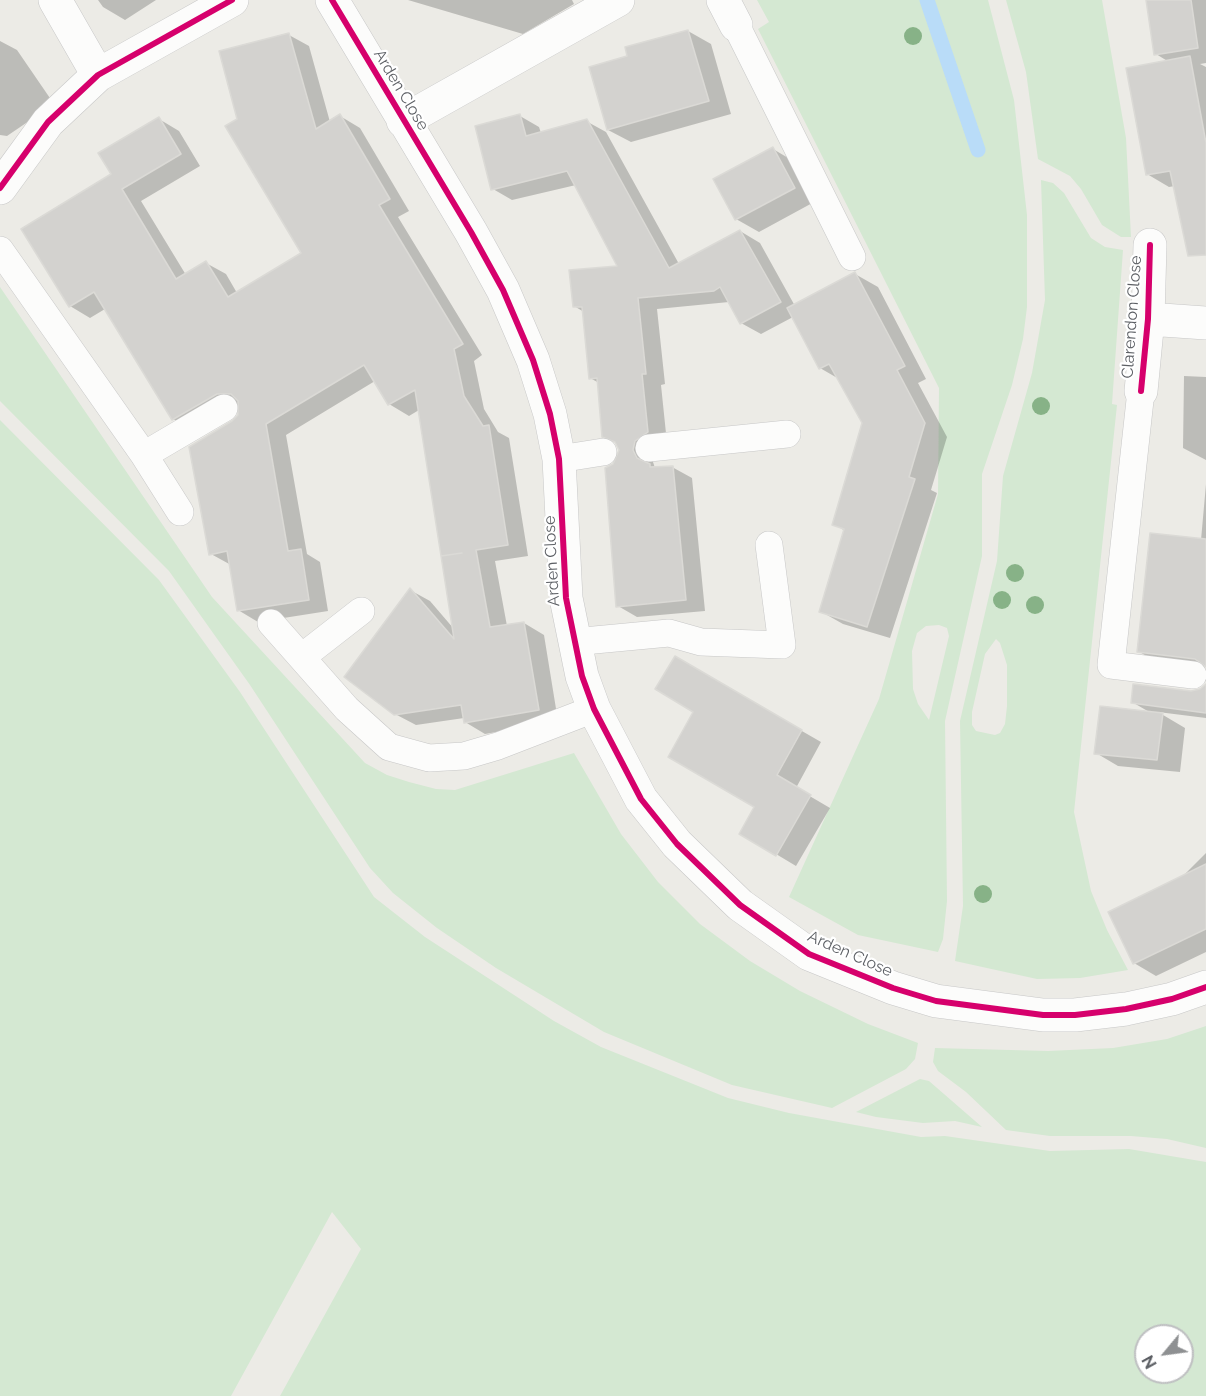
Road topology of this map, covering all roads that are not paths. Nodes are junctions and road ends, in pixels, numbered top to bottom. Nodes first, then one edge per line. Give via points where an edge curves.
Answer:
1 (55, 0) edge
2 (232, 0) edge
3 (332, 0) edge
4 (618, 0) edge
5 (729, 13) edge
6 (98, 75) junction
7 (404, 121) junction
8 (0, 188) edge
9 (1150, 245) dead end
10 (0, 250) edge
11 (852, 257) dead end
12 (1148, 319) junction
13 (1206, 323) edge
14 (1141, 391) joint
15 (224, 408) dead end
16 (787, 434) dead end
17 (649, 448) dead end
18 (603, 452) dead end
19 (144, 455) junction
20 (559, 459) junction
21 (180, 512) dead end
22 (769, 545) dead end
23 (360, 611) dead end
24 (271, 623) dead end
25 (573, 642) junction
26 (302, 657) junction
27 (1193, 675) dead end
28 (594, 709) junction
29 (1206, 987) edge

1 - 6 street
2 - 6 street
3 - 7 street, Arden Close
4 - 7 street, Arden Close
5 - 11 lane
6 - 8 street via 48,122
7 - 20 street, Arden Close via 503,290 533,360
9 - 12 street, Clarendon Close
10 - 19 lane
12 - 13 street, Clarendon Close
12 - 14 street, Clarendon Close
14 - 27 lane via 1112,665
15 - 19 lane
16 - 17 lane
18 - 20 lane
19 - 21 lane
20 - 25 street, Arden Close via 566,598
22 - 25 lane via 782,645 701,642 669,633
23 - 26 lane
24 - 26 lane
25 - 28 street, Arden Close
26 - 28 lane via 348,709 389,747 429,758 464,756 498,747
28 - 29 street, Arden Close via 641,799 677,844 740,904 809,954 936,1001 1043,1015 1137,1007

